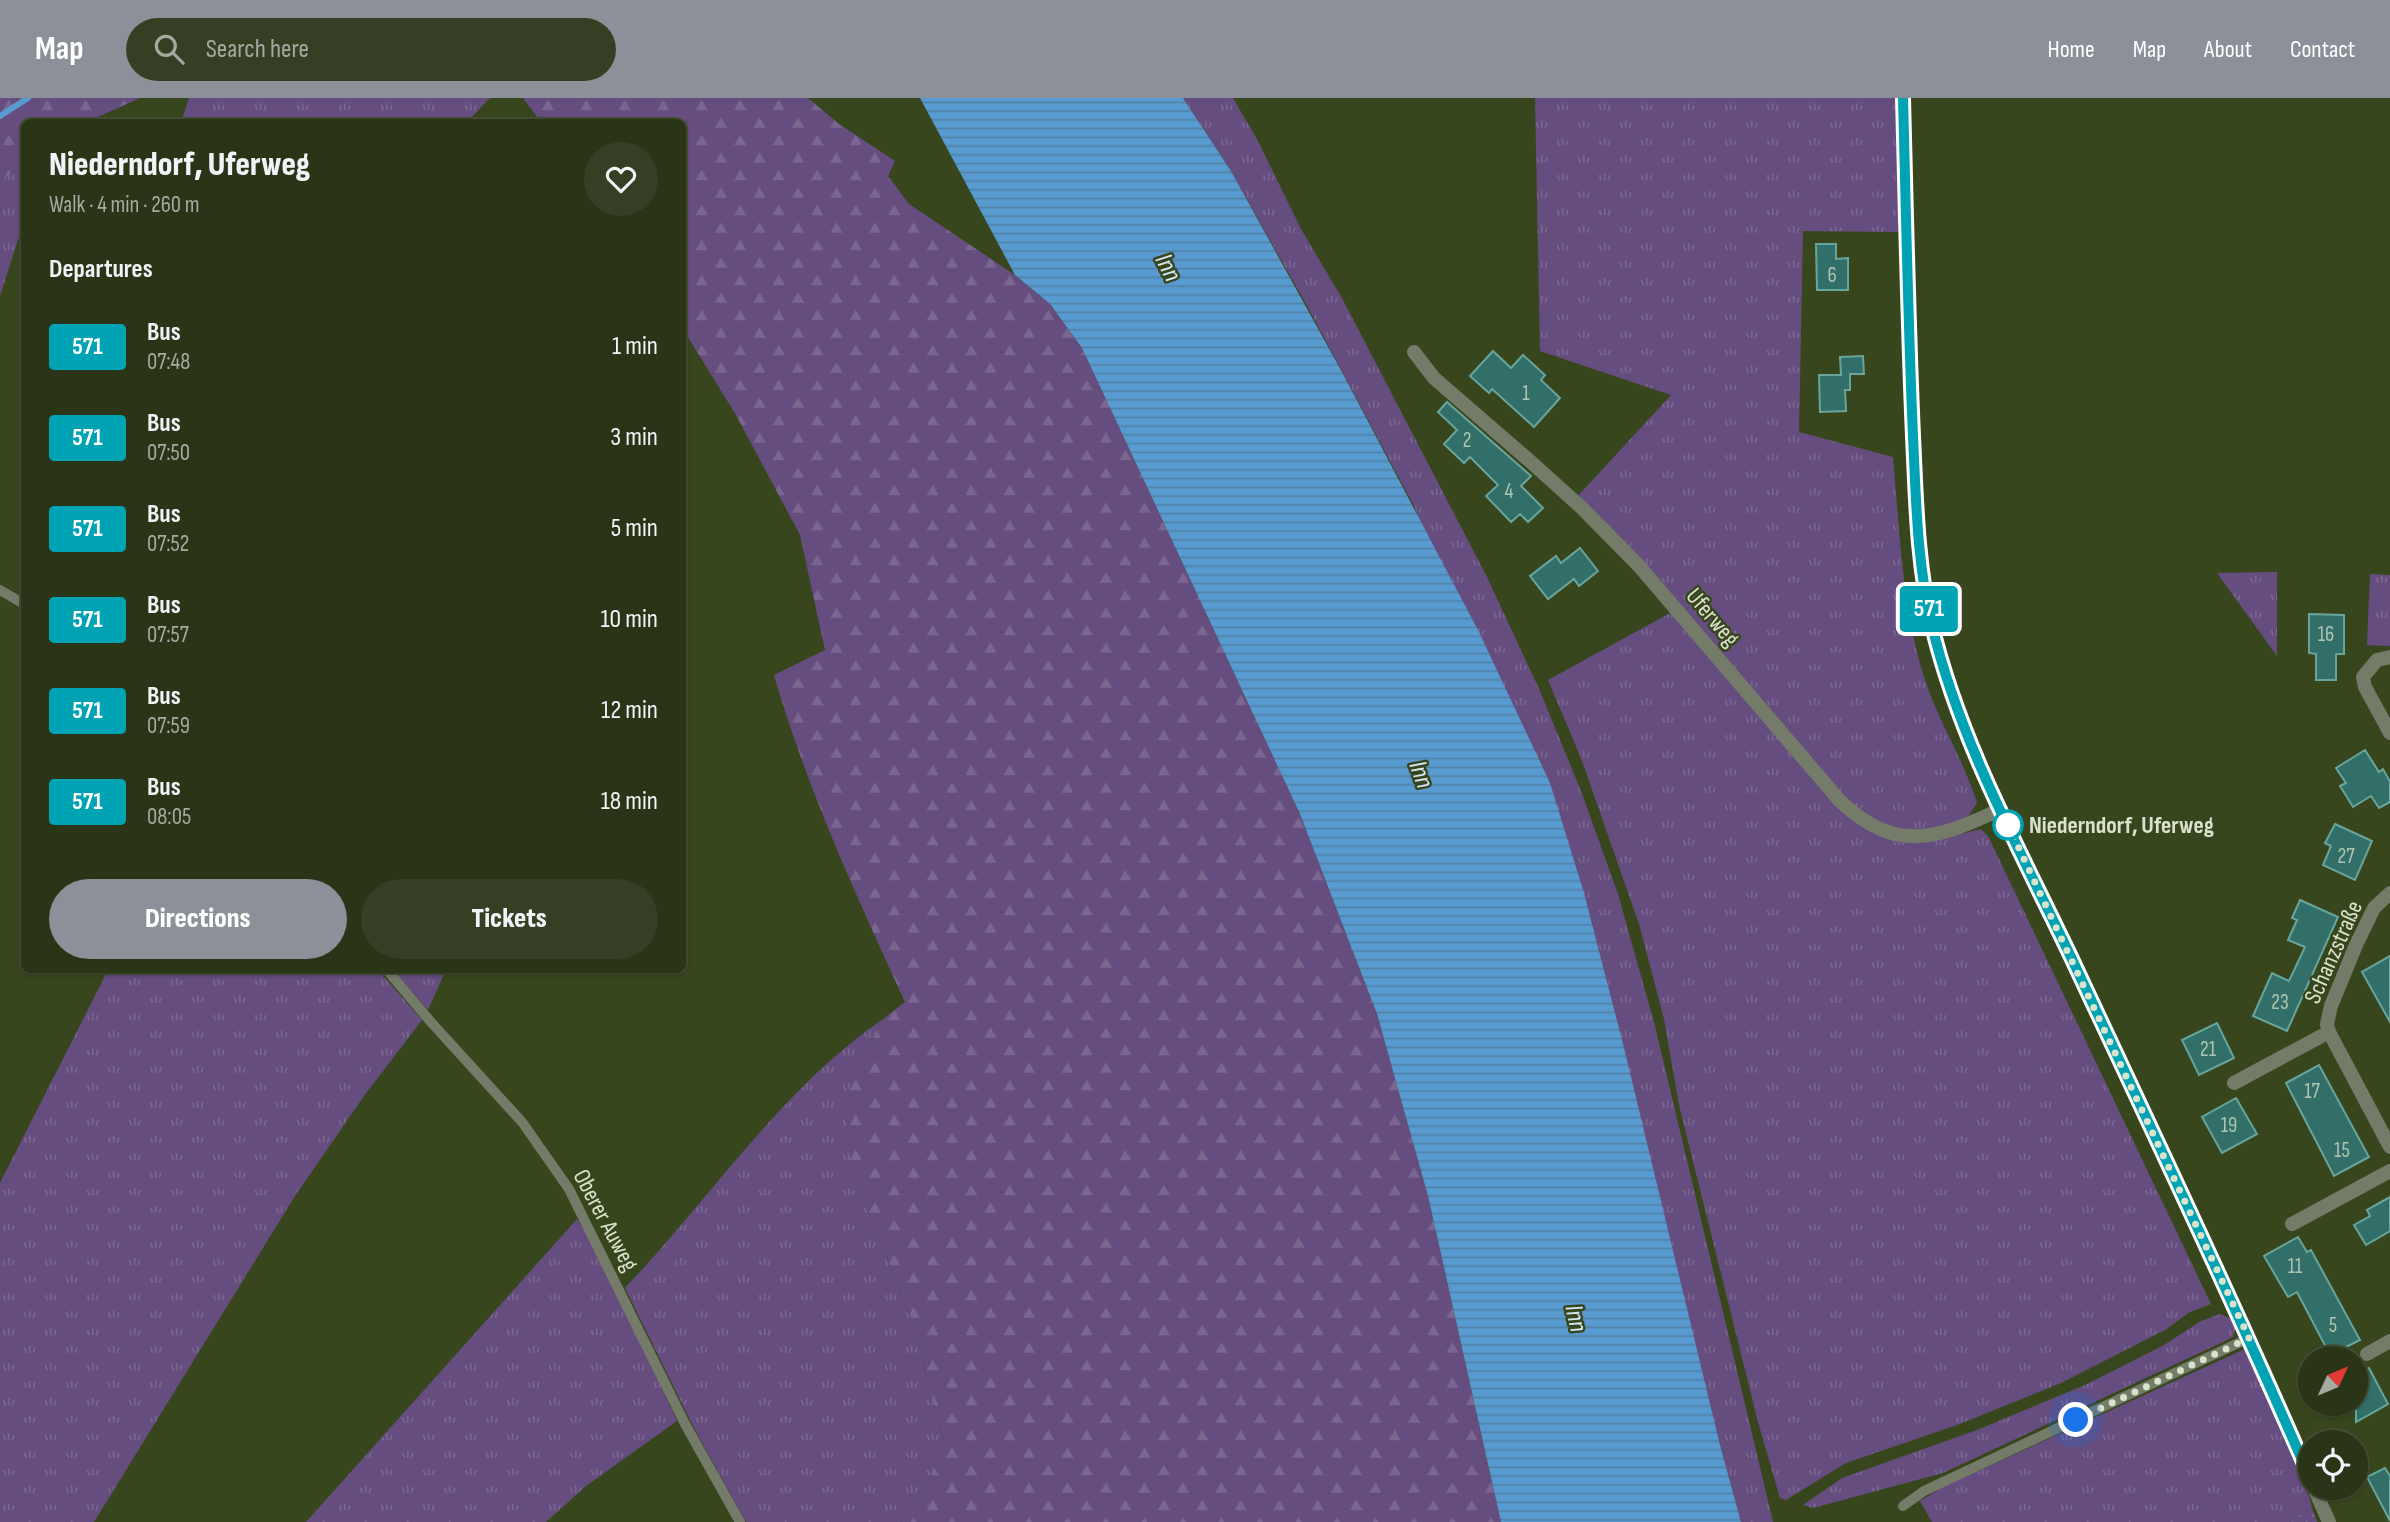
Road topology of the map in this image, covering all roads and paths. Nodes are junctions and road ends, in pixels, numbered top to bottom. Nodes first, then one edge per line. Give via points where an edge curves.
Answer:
1 (1903, 98) edge
2 (1413, 352) dead end
3 (0, 590) edge
4 (21, 602) edge
5 (2390, 657) edge
6 (2390, 733) edge
7 (2001, 809) junction
8 (2390, 893) edge
9 (390, 973) edge
10 (2329, 1032) junction
11 (2234, 1083) dead end
12 (2390, 1147) edge
13 (2390, 1171) edge
14 (2292, 1224) dead end
15 (2249, 1338) junction
16 (2390, 1341) edge
17 (2368, 1353) edge
18 (2298, 1450) edge
19 (2319, 1500) edge
20 (1903, 1506) dead end
21 (740, 1522) edge
22 (2329, 1522) edge

1 - 7 street via 1910,375 1923,577 1932,625 1959,712
2 - 7 street, Uferweg via 1434,379 1540,470 1624,551 1840,801 1863,821 1916,837 1965,825
3 - 4 lane
5 - 6 street via 2378,660 2362,677
7 - 15 street
8 - 10 street, Schanzstraße via 2374,908 2356,945 2331,1006
9 - 21 lane, Oberer Auweg via 522,1122 569,1189 685,1424
10 - 11 street, Schanzstraße
10 - 12 street, Schanzstraße
13 - 14 street
15 - 18 street
15 - 20 lane
16 - 17 street
19 - 22 street

